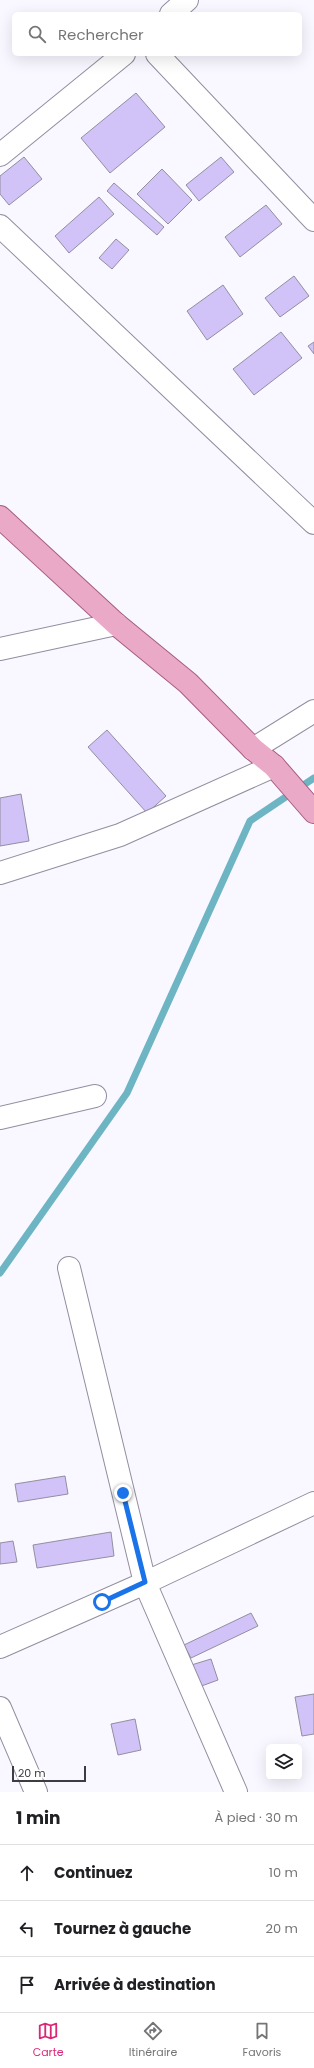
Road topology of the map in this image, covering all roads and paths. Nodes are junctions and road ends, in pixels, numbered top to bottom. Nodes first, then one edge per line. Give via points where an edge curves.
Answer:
1 (187, 0) edge
2 (173, 12) edge
3 (122, 56) edge
4 (159, 56) edge
5 (0, 155) edge
6 (314, 220) edge
7 (0, 226) edge
8 (0, 517) edge
9 (314, 523) edge
10 (116, 624) junction
11 (0, 649) edge
12 (314, 711) edge
13 (253, 749) junction
14 (274, 766) junction
15 (314, 812) edge
16 (0, 874) edge
17 (95, 1096) dead end
18 (0, 1118) edge
19 (69, 1268) dead end
20 (314, 1503) edge
21 (145, 1582) junction
22 (0, 1647) edge
23 (0, 1708) edge
24 (36, 1792) edge
25 (236, 1792) edge

1 - 2 street
3 - 5 street
4 - 6 street
7 - 9 street
8 - 10 main road
10 - 11 street
10 - 13 main road via 188,683
12 - 13 street
13 - 14 main road
14 - 15 main road
14 - 16 street via 120,835
17 - 18 street
19 - 21 street
20 - 21 street
21 - 22 street
21 - 25 street
23 - 24 street

